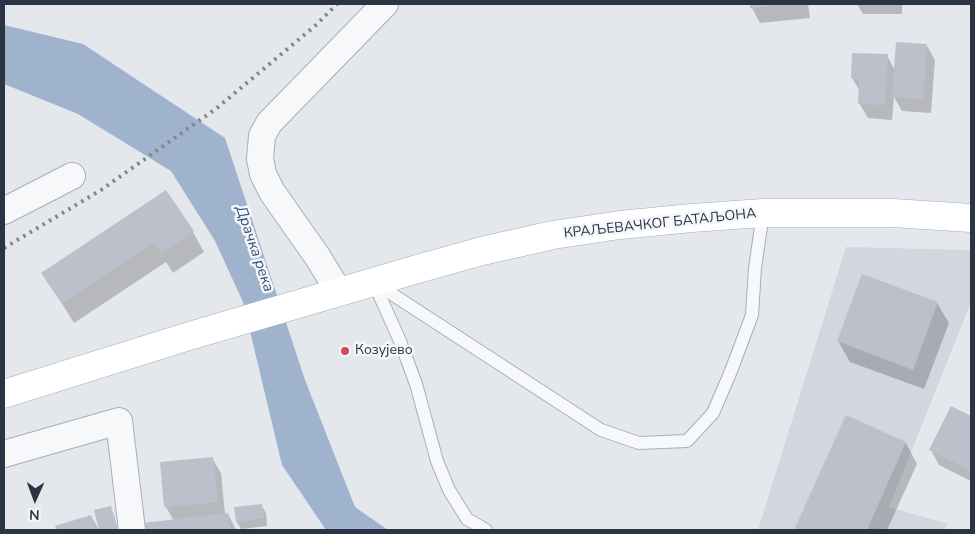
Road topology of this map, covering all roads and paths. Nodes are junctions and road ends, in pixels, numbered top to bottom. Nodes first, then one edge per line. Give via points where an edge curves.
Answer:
1 (385, 4) edge
2 (72, 176) dead end
3 (4, 211) edge
4 (763, 213) junction
5 (971, 218) edge
6 (373, 282) junction
7 (333, 294) junction
8 (4, 394) edge
9 (4, 454) edge
10 (132, 530) edge
11 (486, 530) edge

1 - 7 street via 269,123 262,136 260,159 263,174 317,256
2 - 3 street
4 - 5 main road, КРАЉЕВАЧКОГ БАТАЉОНА via 893,213
4 - 6 main road, КРАЉЕВАЧКОГ БАТАЉОНА via 620,225 553,235
4 - 6 lane via 752,315 713,413 687,441 639,443 601,430
6 - 7 main road, КРАЉЕВАЧКОГ БАТАЉОНА
6 - 11 lane via 416,384 437,461 449,490 467,519
7 - 8 main road, КРАЉЕВАЧКОГ БАТАЉОНА
9 - 10 street via 119,421

